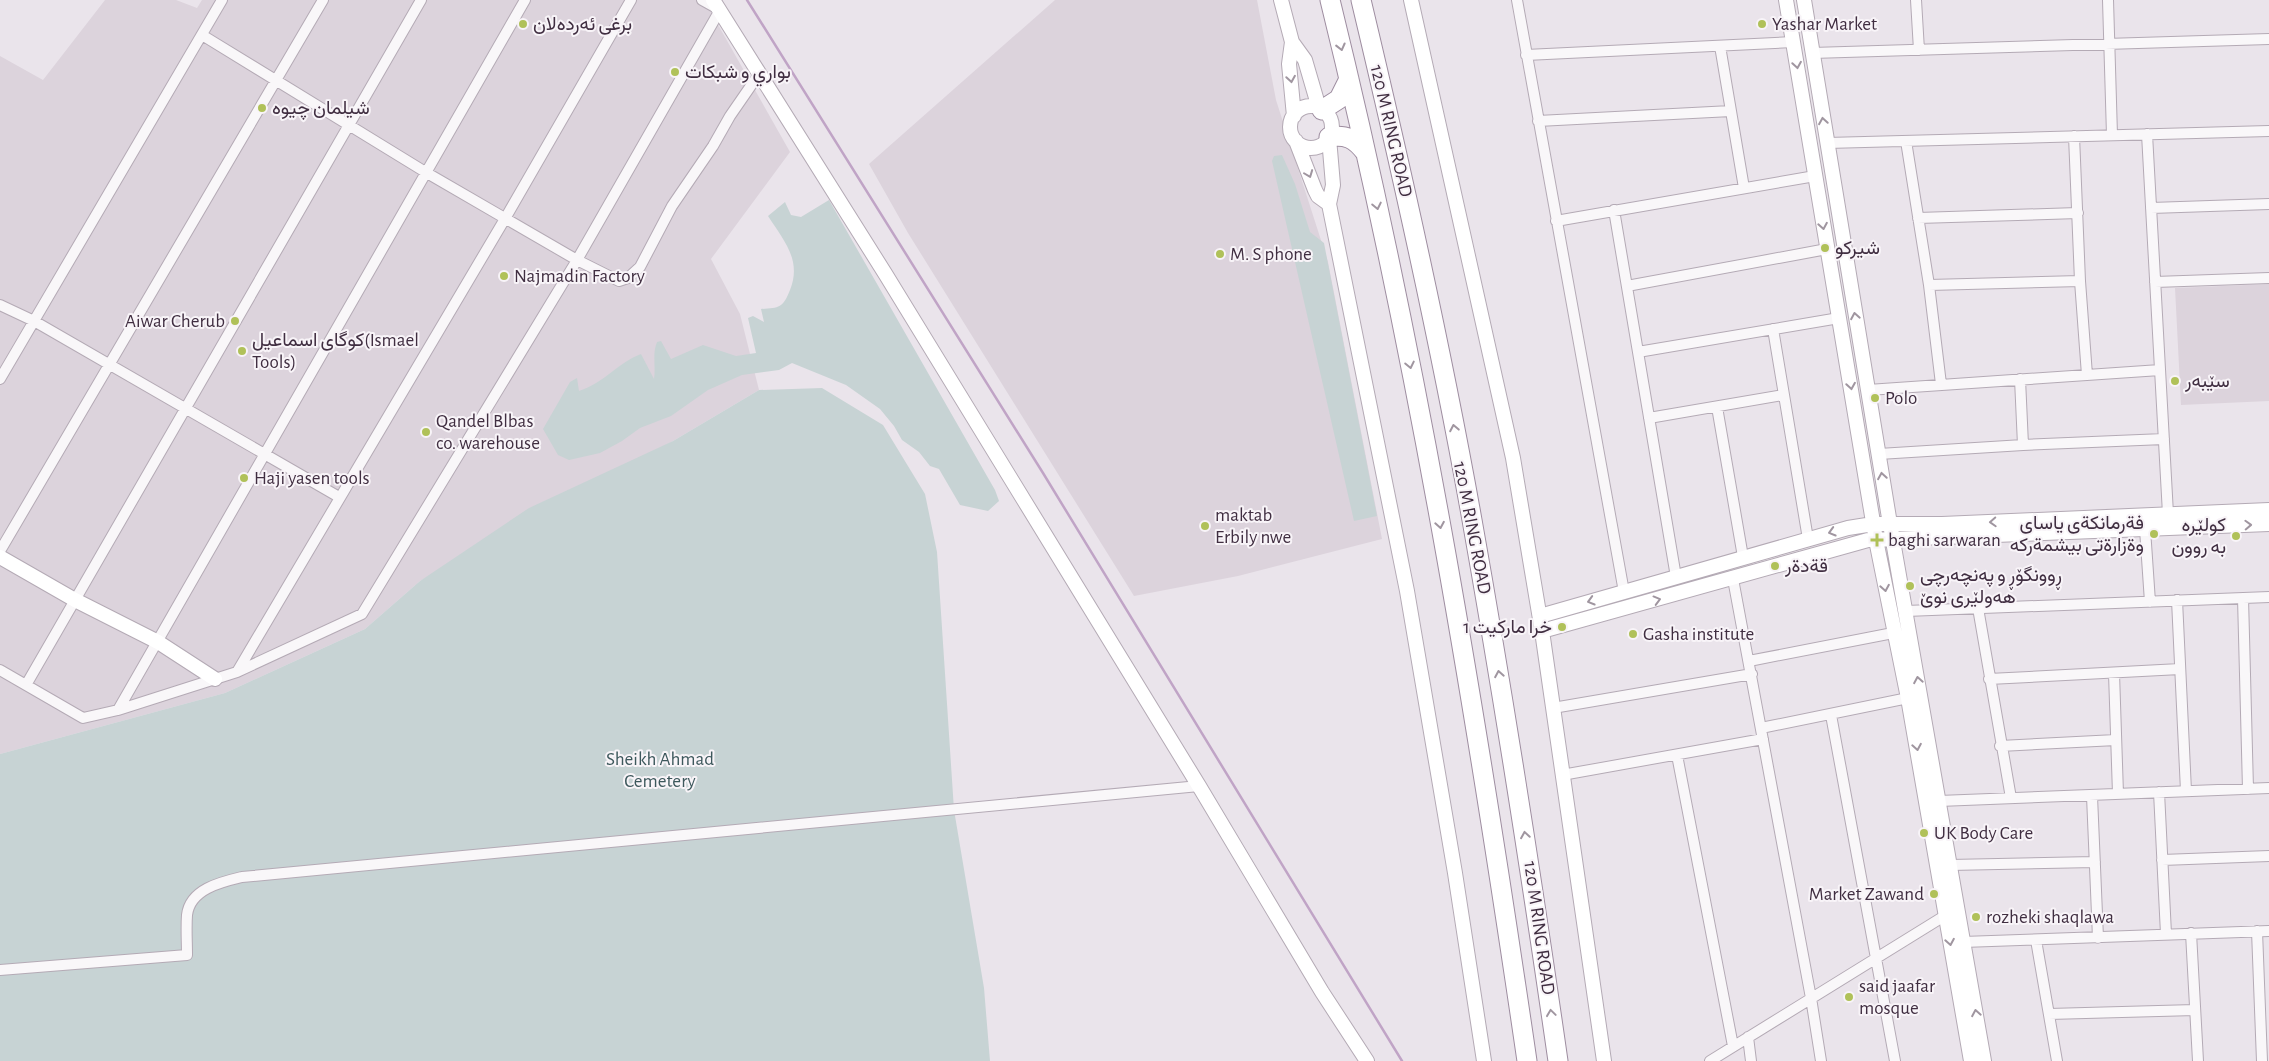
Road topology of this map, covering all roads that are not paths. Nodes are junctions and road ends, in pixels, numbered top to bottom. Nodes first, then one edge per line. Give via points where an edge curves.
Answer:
1 (222, 0) edge
2 (322, 0) edge
3 (422, 0) edge
4 (525, 0) edge
5 (631, 0) edge
6 (702, 0) edge
7 (1280, 0) edge
8 (1330, 0) edge
9 (1361, 0) edge
10 (1411, 0) edge
11 (1517, 0) edge
12 (1786, 0) edge
13 (1804, 0) edge
14 (1916, 0) edge
15 (2108, 0) edge
16 (716, 5) edge
17 (202, 35) junction
18 (2269, 39) edge
19 (1292, 42) junction
20 (1793, 42) junction
21 (2110, 43) junction
22 (1720, 46) junction
23 (1919, 50) junction
24 (1812, 53) junction
25 (1526, 55) junction
26 (758, 74) junction
27 (1349, 79) junction
28 (276, 80) junction
29 (1321, 109) junction
30 (1731, 111) junction
31 (1294, 116) junction
32 (1538, 121) junction
33 (349, 125) junction
34 (2269, 131) edge
35 (2147, 134) junction
36 (2112, 135) junction
37 (2074, 136) junction
38 (1329, 137) junction
39 (1296, 141) junction
40 (1906, 141) junction
41 (1827, 143) junction
42 (1366, 152) junction
43 (427, 173) junction
44 (1815, 176) junction
45 (1744, 188) junction
46 (1329, 204) junction
47 (2269, 204) edge
48 (2151, 208) junction
49 (1614, 210) junction
50 (2078, 213) junction
51 (506, 217) junction
52 (1918, 218) junction
53 (1556, 221) junction
54 (1828, 249) junction
55 (577, 260) junction
56 (2269, 278) edge
57 (2080, 280) junction
58 (2155, 282) junction
59 (1928, 285) junction
60 (1627, 286) junction
61 (0, 305) edge
62 (1839, 318) junction
63 (34, 322) junction
64 (1773, 329) junction
65 (1638, 352) junction
66 (109, 364) junction
67 (2160, 370) junction
68 (2087, 375) junction
69 (2020, 378) junction
70 (0, 379) edge
71 (1941, 384) junction
72 (1868, 390) junction
73 (1783, 395) junction
74 (1717, 406) junction
75 (186, 408) junction
76 (1649, 418) junction
77 (2164, 440) junction
78 (2023, 445) junction
79 (265, 454) junction
80 (1879, 454) junction
81 (339, 497) junction
82 (2269, 510) edge
83 (2168, 514) junction
84 (1874, 524) junction
85 (1890, 524) junction
86 (2269, 524) edge
87 (2145, 529) junction
88 (1808, 539) junction
89 (1893, 539) junction
90 (1876, 540) junction
91 (0, 550) edge
92 (0, 557) edge
93 (1743, 557) junction
94 (1676, 577) junction
95 (1733, 579) junction
96 (1624, 592) junction
97 (1680, 594) junction
98 (2269, 597) edge
99 (2243, 598) junction
100 (75, 600) junction
101 (2177, 600) junction
102 (2150, 602) junction
103 (1978, 608) junction
104 (1906, 611) junction
105 (1540, 616) junction
106 (1542, 631) junction
107 (1893, 633) junction
108 (158, 642) junction
109 (1749, 661) junction
110 (2180, 669) junction
111 (0, 670) edge
112 (236, 672) junction
113 (2114, 673) junction
114 (1752, 674) junction
115 (1989, 678) junction
116 (215, 679) junction
117 (26, 685) junction
118 (1908, 698) junction
119 (1553, 708) junction
120 (118, 710) junction
121 (1831, 716) junction
122 (1762, 728) junction
123 (1763, 739) junction
124 (2116, 740) junction
125 (2000, 746) junction
126 (1677, 755) junction
127 (1562, 776) junction
128 (1200, 786) junction
129 (2269, 788) edge
130 (2248, 789) junction
131 (2186, 791) junction
132 (2159, 792) junction
133 (2118, 794) junction
134 (2092, 796) junction
135 (2011, 798) junction
136 (1939, 801) junction
137 (2269, 856) edge
138 (2162, 860) junction
139 (2096, 862) junction
140 (1950, 865) junction
141 (1946, 915) junction
142 (2257, 931) junction
143 (2269, 931) edge
144 (2191, 933) junction
145 (2166, 934) junction
146 (2098, 938) junction
147 (2036, 940) junction
148 (1963, 942) junction
149 (1876, 956) junction
150 (0, 970) edge
151 (2264, 982) edge
152 (1811, 998) junction
153 (2195, 1010) junction
154 (2049, 1014) junction
155 (1748, 1037) junction
156 (1734, 1046) junction
157 (1366, 1061) edge
158 (1484, 1061) edge
159 (1527, 1061) edge
160 (1558, 1061) edge
161 (1604, 1061) edge
162 (1710, 1061) edge
163 (1751, 1061) edge
164 (1821, 1061) edge
165 (1895, 1061) edge
166 (1971, 1061) edge
167 (1984, 1061) edge
168 (2057, 1061) edge
169 (2198, 1061) edge
170 (2262, 1061) edge

1 - 17 street
2 - 28 street
3 - 33 street
4 - 43 street
5 - 51 street
6 - 16 street
7 - 19 street
8 -> 27 highway, 120 M RING ROAD
160 -> 9 highway, 120 M RING ROAD via 1506,713 1471,516
10 - 105 street via 1511,448
11 - 25 street
12 - 20 street
13 - 24 street
14 - 23 street
15 - 21 street
16 - 26 street
16 - 55 street
17 - 28 street
17 - 63 street
18 - 21 street
19 - 29 street via 1305,60
19 -> 31 street via 1289,64
20 - 22 street
20 -> 44 street
21 - 23 street
21 - 36 street
22 - 25 street
22 - 30 street
23 - 24 street
41 -> 24 street
25 - 32 street
26 - 55 street via 672,206 640,267 620,281
26 - 128 street via 886,275
27 - 29 highway via 1338,99
27 - 42 highway, 120 M RING ROAD
28 - 33 street
28 - 66 street
29 - 31 street via 1305,108
29 - 38 street via 1332,125
30 - 32 street
30 - 45 street
31 - 39 street via 1291,129
32 - 53 street
33 - 43 street
33 - 75 street
34 - 35 street
35 - 36 street
35 - 48 street
36 - 37 street
37 - 40 street
37 - 50 street
38 - 39 street via 1316,147 1305,147
38 - 42 highway via 1349,137
38 - 46 street via 1333,185
39 -> 46 street via 1318,196
40 - 41 street
40 - 52 street
72 -> 41 street
42 -> 159 highway, 120 M RING ROAD via 1444,545 1481,757
43 - 51 street
43 - 79 street
44 - 45 street
44 -> 54 street
45 - 49 street
46 - 158 street via 1407,591
47 - 48 street
48 - 58 street
49 - 53 street
49 - 60 street
50 - 52 street
50 - 57 street
51 - 55 street
51 - 81 street
52 - 59 street
53 - 96 street
54 - 60 street
54 - 62 street
55 - 112 street via 362,614
56 - 58 street
57 - 59 street
57 - 68 street
58 - 67 street
59 - 71 street
60 - 65 street
61 - 63 street
62 - 64 street
62 -> 84 street
63 - 66 street
63 - 70 street
64 - 65 street
64 - 73 street
65 - 76 street
66 - 75 street
66 - 91 street
67 - 68 street
67 - 77 street
68 - 69 street
69 - 71 street
69 - 78 street
71 - 72 street
72 - 80 street
73 - 74 street
73 - 88 street
74 - 76 street
74 - 93 street
75 - 79 street
75 - 100 street
76 - 94 street
77 - 78 street
77 - 83 street
78 - 80 street
79 - 81 street
79 - 108 street
85 -> 80 street
81 - 112 street
82 - 83 street
83 -> 85 street
84 - 85 street
84 -> 88 street
84 - 90 street
85 - 89 street
87 -> 86 street
87 - 89 street
87 - 102 street
88 - 93 street
89 - 90 street
89 - 104 street
90 - 95 street
90 -> 107 street
92 - 100 street
93 - 94 street
94 - 96 street
94 - 97 street
95 - 97 street
95 - 109 street
96 -> 105 street
106 -> 97 street
98 - 99 street
99 - 101 street
99 - 130 street
100 - 108 street
100 - 117 street
101 - 102 street
101 - 110 street
102 - 103 street
103 - 104 street
103 - 115 street
136 -> 104 street
105 - 106 street
106 - 119 street
107 - 109 street
107 - 118 street
108 - 116 street
108 - 120 street
109 - 114 street
110 - 113 street
110 - 131 street
111 - 117 street
112 - 116 street
113 - 115 street
113 - 124 street
114 - 119 street
114 - 122 street
115 - 125 street
116 - 120 street
117 - 120 street via 83,718
118 - 121 street
118 -> 141 street
119 - 127 street
121 - 122 street
121 - 149 street
122 - 123 street
123 - 126 street
123 - 152 street
124 - 125 street
124 - 133 street
125 - 135 street
126 - 127 street
126 - 156 street
127 - 161 street
128 - 150 street via 242,878 210,886 191,904 187,915 187,955
128 - 157 street
129 - 130 street
130 - 131 street
131 - 132 street
132 - 133 street
132 - 138 street
133 - 134 street
134 - 135 street
134 - 139 street
135 - 136 street
136 - 140 street
137 - 138 street
138 - 145 street
139 - 140 street
139 - 146 street
140 - 148 street
141 - 149 street
141 -> 166 street
142 - 143 street
142 - 144 street
142 - 151 street
144 - 145 street
144 - 153 street
145 - 146 street
146 - 147 street
147 - 148 street
147 - 154 street
167 -> 148 street
149 - 152 street
149 - 165 street
151 - 170 street
152 - 155 street
152 - 164 street
153 - 154 street
153 - 169 street
154 - 168 street
155 - 156 street
155 - 163 street
156 - 162 street

